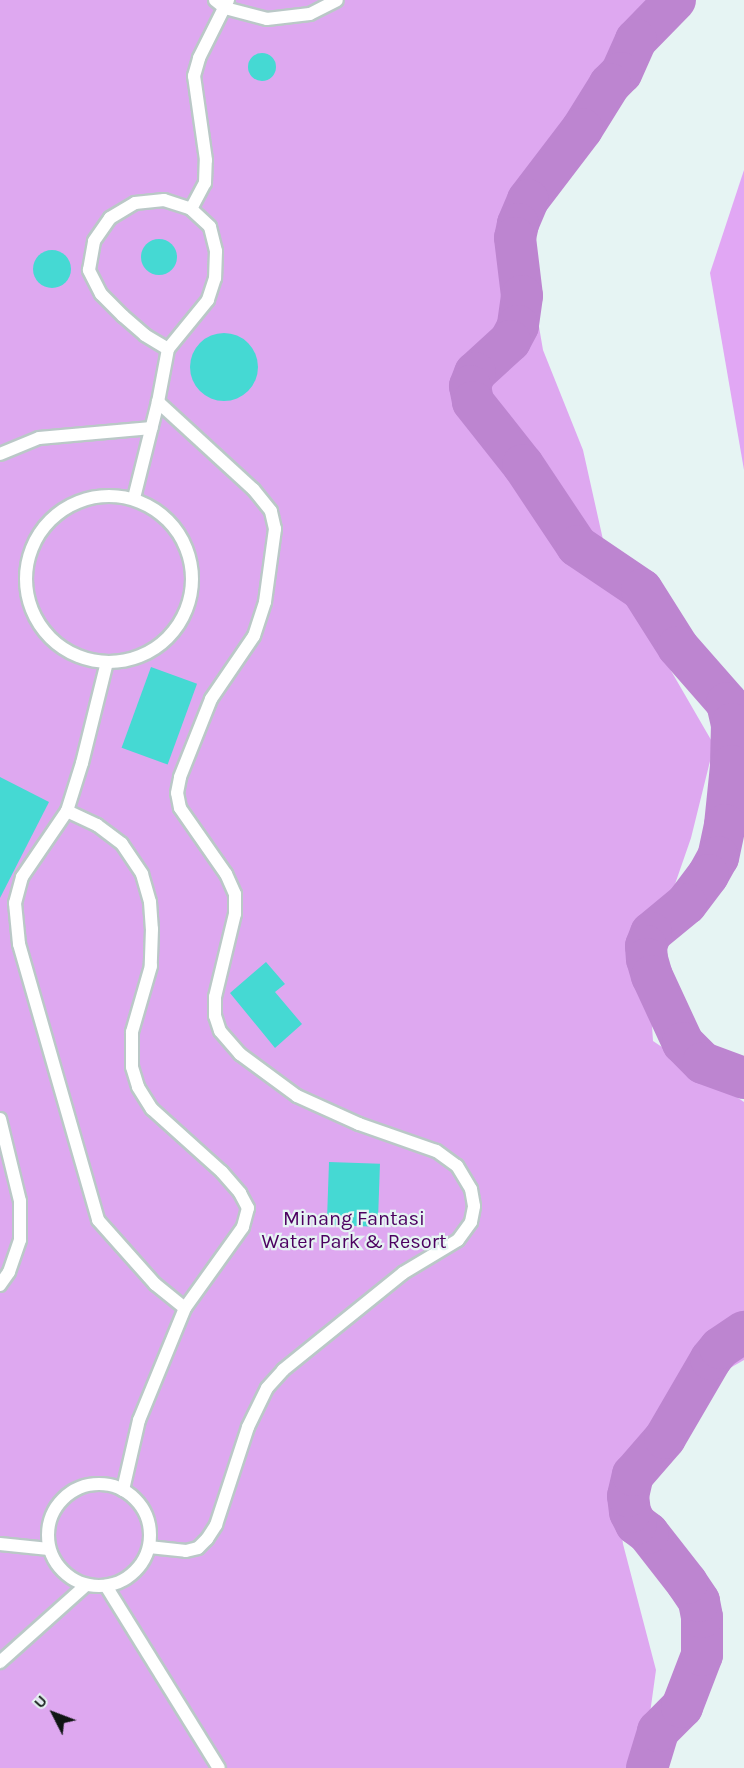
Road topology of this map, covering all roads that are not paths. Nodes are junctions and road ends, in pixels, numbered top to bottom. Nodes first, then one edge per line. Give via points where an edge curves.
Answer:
1 (337, 0) edge
2 (223, 2) edge
3 (191, 209) junction
4 (168, 349) junction
5 (158, 402) junction
6 (152, 428) junction
7 (0, 454) edge
8 (134, 498) junction
9 (107, 662) junction
10 (67, 811) junction
11 (0, 1119) edge
12 (0, 1286) edge
13 (185, 1308) junction
14 (123, 1490) junction
15 (0, 1544) edge
16 (149, 1547) junction
17 (49, 1549) junction
18 (86, 1585) junction
19 (106, 1586) junction
20 (0, 1662) edge
21 (219, 1768) edge

1 - 2 lane via 310,14 267,19
2 - 3 lane via 194,76 206,160 205,183
3 - 4 lane via 210,227 216,251 215,278 208,300
3 - 4 lane via 164,200 135,203 110,218 94,241 89,270 101,294 115,309
4 - 5 lane
5 - 6 lane
5 - 16 lane via 253,489 271,511 275,529 265,602 254,636 211,699 177,793 180,808 226,874 235,894 235,914 215,998 220,1031 240,1054 297,1096 359,1124 436,1151 457,1166 471,1189 474,1206 471,1222 458,1240 403,1273 283,1370 267,1388 248,1427 216,1525 207,1539 198,1548 186,1551
6 - 7 lane via 39,438
6 - 8 lane
8 - 9 lane via 164,514 185,541 193,574 188,608 170,637 141,656
8 - 9 lane via 105,495 78,502 54,517 36,539 27,566 27,594 37,621 55,643 80,657
9 - 10 lane
10 - 13 lane via 22,877 15,903 19,944 98,1220 155,1284
10 - 13 lane via 97,825 122,844 142,874 150,902 151,966 132,1032 132,1067 138,1087 152,1109 222,1172 248,1208 243,1227
11 - 12 lane via 20,1201 20,1240
13 - 14 lane via 139,1420
14 - 16 lane via 146,1514
14 - 17 lane via 104,1484 85,1486 68,1495 54,1510 48,1529
15 - 17 lane
16 - 19 lane via 140,1566 125,1579
17 - 18 lane via 70,1578
18 - 19 lane
18 - 20 lane
19 - 21 lane

